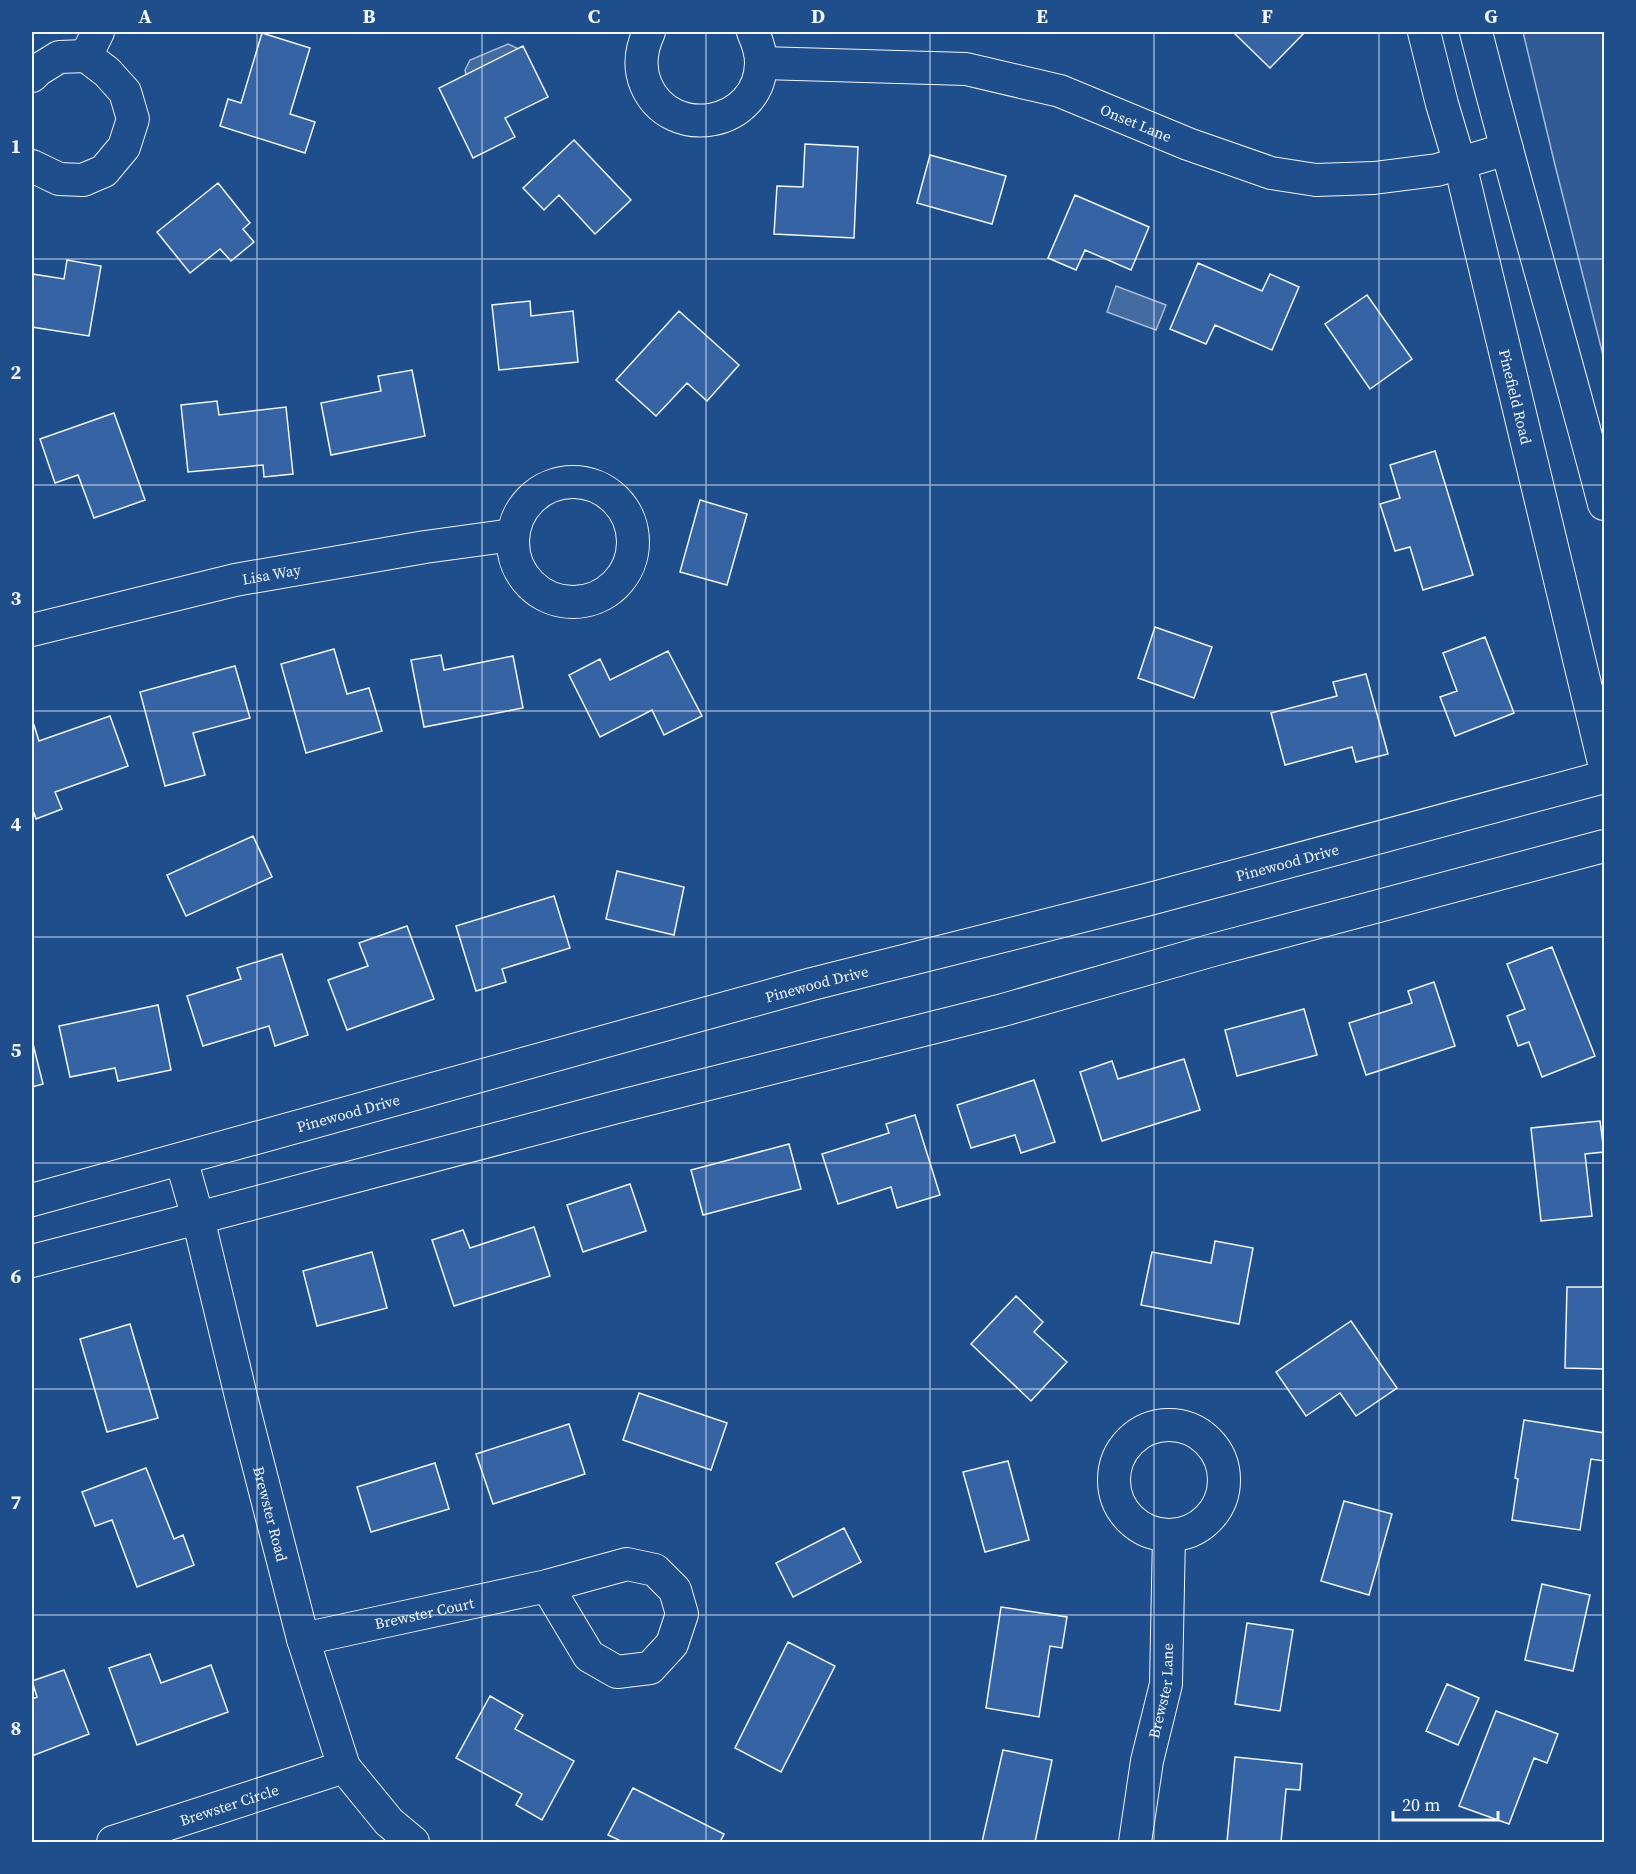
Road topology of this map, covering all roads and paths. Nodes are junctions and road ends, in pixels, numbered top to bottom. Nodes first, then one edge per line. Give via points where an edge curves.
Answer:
1 (649, 32) edge
2 (753, 32) edge
3 (1424, 32) edge
4 (1476, 32) edge
5 (92, 44) edge
6 (761, 63) junction
7 (32, 76) edge
8 (1507, 149) junction
9 (1460, 164) junction
10 (32, 166) edge
11 (1605, 504) edge
12 (513, 535) dead end
13 (32, 630) edge
14 (1605, 763) edge
15 (1605, 777) edge
16 (1605, 846) edge
17 (181, 1159) junction
18 (32, 1200) edge
19 (198, 1218) junction
20 (32, 1261) edge
21 (1169, 1535) dead end
22 (547, 1586) dead end
23 (303, 1639) junction
24 (344, 1767) junction
25 (113, 1842) edge
26 (414, 1842) edge
27 (1134, 1842) edge

1 - 6 street via 640,60 650,93 675,116 691,121 725,117 739,108 751,95
2 - 6 street
3 - 9 street, Pinefield Road
4 - 8 street
5 - 7 street via 59,57
5 - 10 street via 107,72 125,92 134,118 124,147 104,171 83,180 59,179
6 - 9 street, Onset Lane via 966,69 1060,91 1188,144 1271,173 1316,180 1374,178 1437,171
8 - 9 street, Onset Lane
8 - 11 street
9 - 14 street, Pinefield Road
12 - 13 street, Lisa Way via 235,580
15 - 17 street, Pinewood Drive via 1146,900 812,984
16 - 19 street via 1003,1010
17 - 18 street, Pinewood Drive
17 - 19 street, Brewster Road
19 - 20 street
19 - 23 street, Brewster Road
21 - 27 street, Brewster Lane via 1166,1684 1147,1761
22 - 23 street, Brewster Court
23 - 24 street, Brewster Road
24 - 25 street, Brewster Circle
24 - 26 street, Brewster Road via 389,1822

